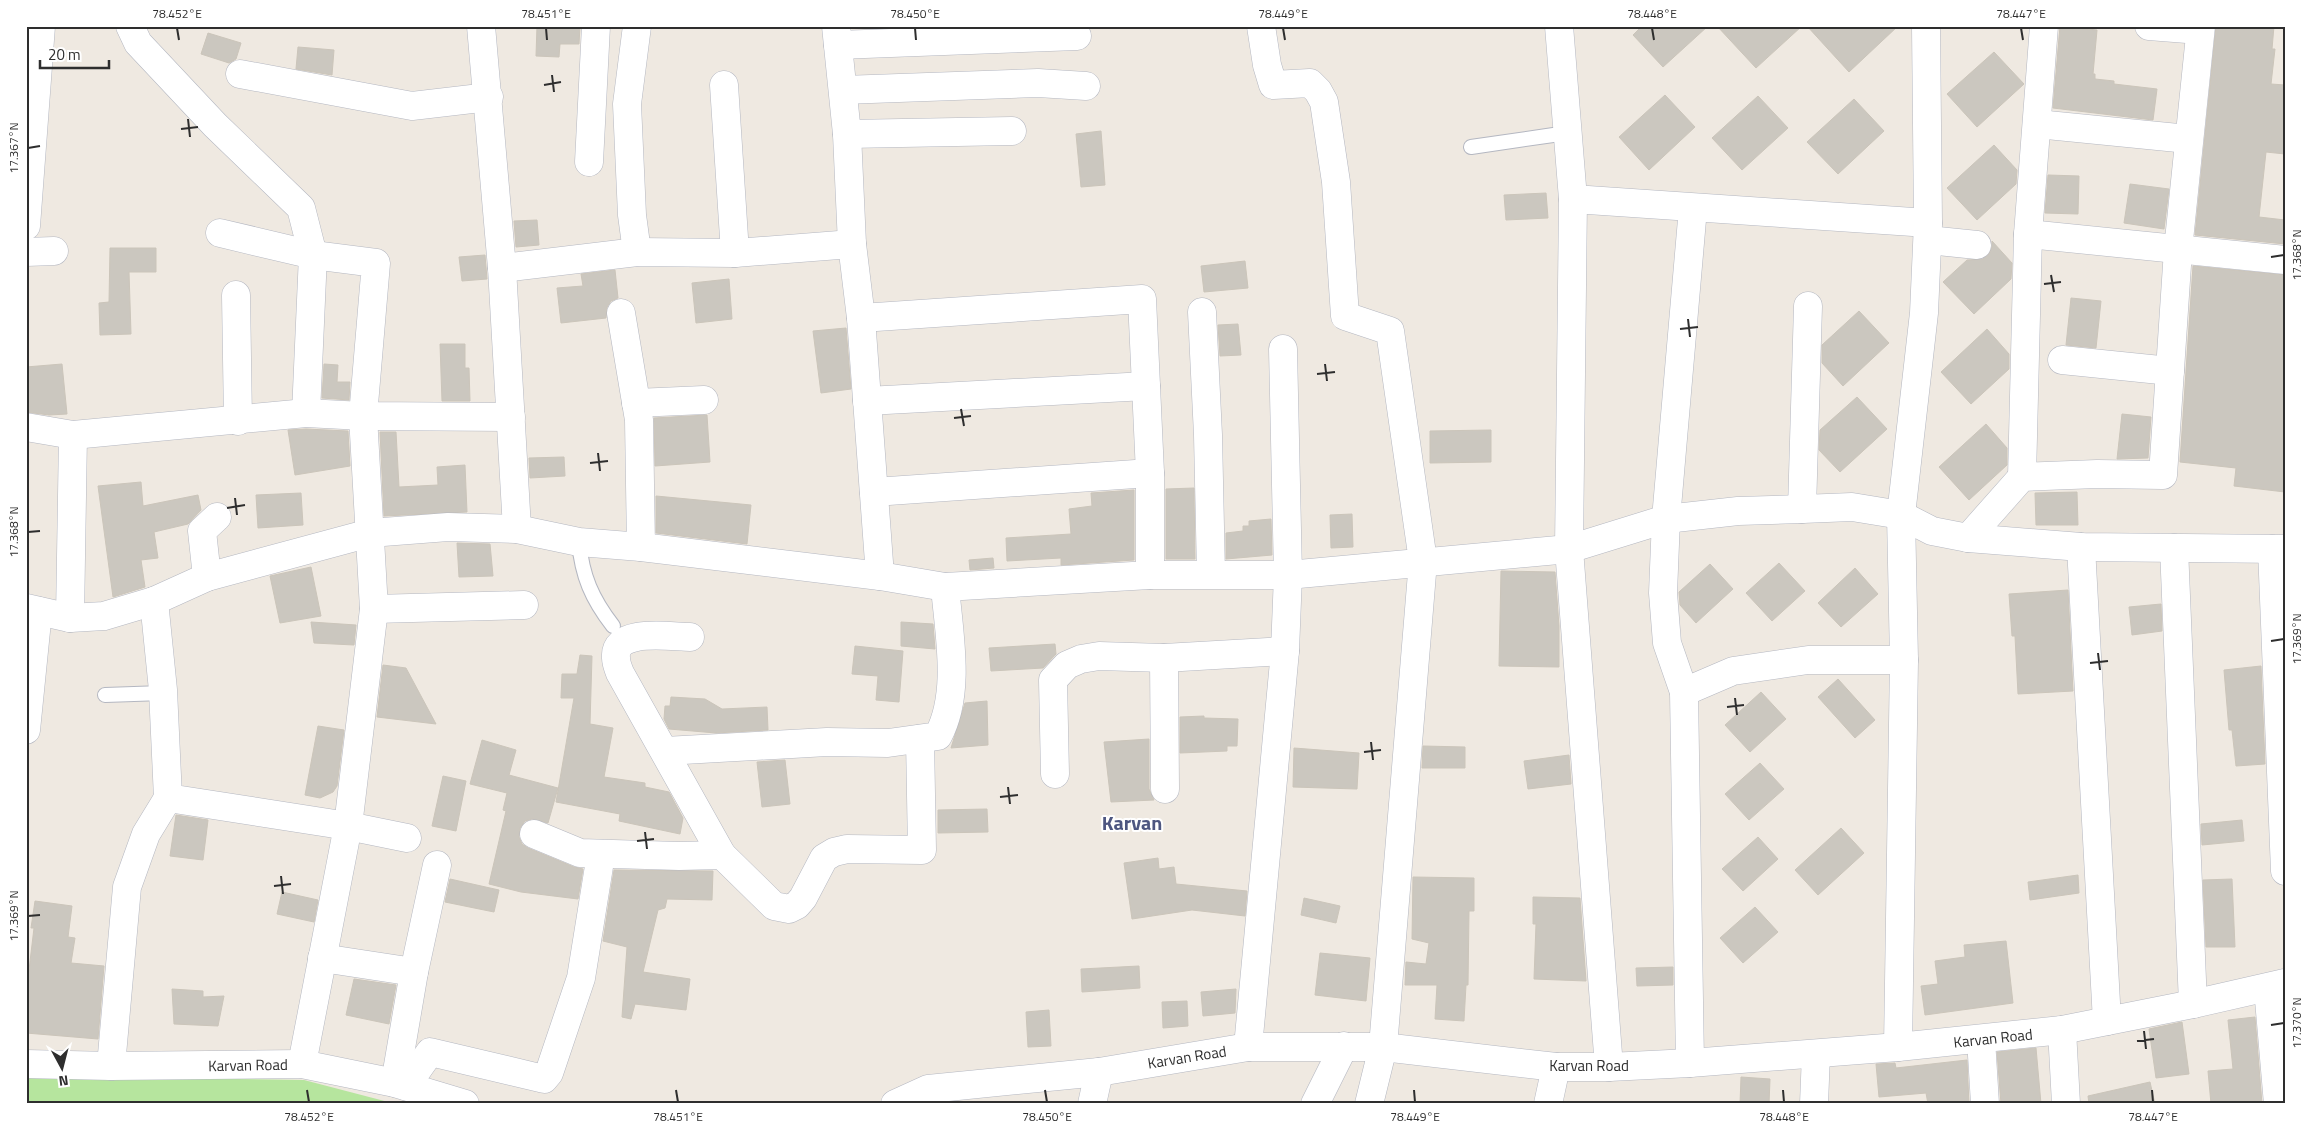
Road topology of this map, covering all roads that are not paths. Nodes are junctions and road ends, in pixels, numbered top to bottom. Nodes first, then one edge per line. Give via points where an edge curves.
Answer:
1 (41, 26) edge
2 (130, 26) edge
3 (481, 26) edge
4 (596, 26) edge
5 (637, 26) edge
6 (1261, 26) edge
7 (1559, 26) edge
8 (1926, 26) edge
9 (2044, 26) edge
10 (2148, 26) edge
11 (2200, 28) edge
12 (837, 35) edge
13 (1077, 36) dead end
14 (240, 74) dead end
15 (724, 85) dead end
16 (1086, 86) dead end
17 (843, 90) junction
18 (489, 97) junction
19 (2037, 124) junction
20 (1012, 131) dead end
21 (1568, 133) junction
22 (846, 134) junction
23 (2188, 139) junction
24 (1471, 147) dead end
25 (589, 162) dead end
26 (1573, 199) junction
27 (1693, 208) junction
28 (26, 226) edge
29 (1928, 232) junction
30 (220, 233) dead end
31 (2028, 234) junction
32 (852, 244) junction
33 (1977, 246) dead end
34 (2178, 250) junction
35 (26, 252) edge
36 (54, 252) dead end
37 (637, 252) junction
38 (735, 253) junction
39 (313, 255) junction
40 (2285, 260) edge
41 (502, 268) junction
42 (236, 295) dead end
43 (1808, 306) dead end
44 (1202, 312) dead end
45 (621, 313) dead end
46 (861, 318) junction
47 (1283, 349) dead end
48 (2062, 360) dead end
49 (2170, 371) junction
50 (1146, 386) junction
51 (704, 400) dead end
52 (867, 401) junction
53 (636, 403) junction
54 (306, 413) junction
55 (363, 416) junction
56 (511, 417) junction
57 (238, 421) junction
58 (26, 427) edge
59 (73, 435) junction
60 (1150, 473) junction
61 (2022, 477) junction
62 (874, 492) junction
63 (1802, 508) junction
64 (1901, 515) junction
65 (217, 517) dead end
66 (1666, 519) junction
67 (517, 529) junction
68 (370, 533) junction
69 (1968, 538) junction
70 (580, 542) junction
71 (641, 547) junction
72 (2081, 547) junction
73 (2174, 548) junction
74 (1570, 549) junction
75 (2278, 549) edge
76 (1423, 561) junction
77 (1211, 574) junction
78 (1150, 575) junction
79 (1288, 575) junction
80 (880, 576) junction
81 (207, 577) junction
82 (945, 587) junction
83 (154, 601) junction
84 (524, 605) dead end
85 (374, 609) junction
86 (32, 610) edge
87 (70, 618) junction
88 (613, 626) dead end
89 (690, 637) dead end
90 (1285, 652) junction
91 (1164, 658) junction
92 (1904, 660) junction
93 (1684, 692) junction
94 (163, 693) junction
95 (105, 695) dead end
96 (26, 730) edge
97 (920, 739) junction
98 (665, 751) junction
99 (1055, 774) dead end
100 (1164, 789) dead end
101 (168, 798) junction
102 (348, 826) junction
103 (534, 834) dead end
104 (408, 838) dead end
105 (601, 854) junction
106 (722, 855) junction
107 (437, 865) dead end
108 (2285, 871) edge
109 (322, 958) junction
110 (414, 972) junction
111 (2277, 985) edge
112 (2193, 1004) junction
113 (2107, 1021) junction
114 (2062, 1030) junction
115 (1981, 1039) junction
116 (1344, 1046) junction
117 (1248, 1047) junction
118 (1383, 1047) junction
119 (1898, 1047) junction
120 (1816, 1054) junction
121 (1690, 1063) junction
122 (26, 1064) edge
123 (302, 1064) junction
124 (111, 1066) junction
125 (1556, 1067) junction
126 (1609, 1067) junction
127 (1099, 1072) junction
128 (401, 1085) junction
129 (465, 1104) edge
130 (895, 1104) edge
131 (1092, 1104) edge
132 (1315, 1104) edge
133 (1369, 1104) edge
134 (1548, 1104) edge
135 (1814, 1104) edge
136 (1985, 1104) edge
137 (2066, 1104) edge
138 (2278, 1104) edge

1 - 28 street
2 - 39 street via 138,43 301,208
3 - 18 street
4 - 25 street
5 - 37 street via 627,104
6 - 76 street via 1273,84 1310,83 1324,102 1336,182 1345,316 1390,331
7 - 21 street
8 - 29 street
9 - 19 street
10 - 11 street
11 - 23 street
12 - 13 street
12 - 17 street
14 - 18 street via 412,106
15 - 38 street
16 - 17 street via 1038,83
17 - 22 street
18 - 41 street
19 - 23 street
19 - 31 street
20 - 22 street
21 - 24 lane
21 - 26 street
22 - 32 street
23 - 34 street
26 - 27 street
26 - 74 street
27 - 29 street
27 - 66 street
29 - 33 street
29 - 64 street via 1924,313
30 - 39 street
31 - 34 street
31 - 61 street
32 - 38 street
32 - 46 street
34 - 40 street
34 - 49 street
35 - 36 street
37 - 38 street
37 - 41 street
39 - 54 street
39 - 55 street via 376,263
41 - 56 street
42 - 57 street
43 - 63 street
44 - 77 street
45 - 53 street
46 - 50 street via 1142,299
46 - 52 street
47 - 79 street
48 - 49 street
49 - 61 street via 2163,475
50 - 52 street
50 - 60 street
51 - 53 street
52 - 62 street
53 - 71 street
54 - 55 street
54 - 57 street
55 - 56 street
55 - 68 street
56 - 67 street
57 - 59 street
58 - 59 street
59 - 87 street
60 - 62 street
60 - 78 street
61 - 69 street
62 - 80 street
63 - 64 street via 1852,507
63 - 66 street
64 - 69 street via 1932,531
64 - 92 street
65 - 81 street via 202,531
66 - 74 street
66 - 93 street via 1664,628
67 - 68 street via 448,527
67 - 70 street
68 - 81 street
68 - 85 street
69 - 72 street
70 - 71 street
70 - 88 lane via 585,577 597,606
71 - 80 street
72 - 73 street
72 - 113 street
73 - 75 street
73 - 112 street
74 - 76 street
74 - 126 street
75 - 108 street
76 - 79 street
76 - 118 street
77 - 78 street
77 - 79 street
78 - 82 street
79 - 90 street
80 - 82 street
81 - 83 street
82 - 97 street via 951,678 945,722 938,736
83 - 87 street via 104,616
83 - 94 street
84 - 85 street
85 - 102 street
86 - 87 street
86 - 96 street
89 - 98 street via 633,636 620,644 615,656 620,673
90 - 91 street
90 - 117 street
91 - 99 street via 1099,656 1067,665 1054,680
91 - 100 street
92 - 93 street via 1808,660 1733,670
92 - 119 street
93 - 121 street
94 - 95 lane
94 - 101 street
97 - 98 street
97 - 106 street via 922,850 847,849 834,852 824,858 798,905 789,909 774,906
98 - 106 street
101 - 102 street
101 - 124 street via 146,834 127,887
102 - 104 street
102 - 109 street
103 - 105 street via 580,852
105 - 106 street
105 - 128 street via 581,978 549,1073 544,1079 430,1052
107 - 110 street
109 - 110 street
109 - 123 street
110 - 128 street
111 - 112 street, Karvan Road
111 - 138 street
112 - 113 street, Karvan Road
113 - 114 street, Karvan Road
114 - 115 street, Karvan Road
114 - 137 street
115 - 119 street, Karvan Road
115 - 136 street
116 - 117 street, Karvan Road
116 - 118 street, Karvan Road
116 - 132 street
117 - 127 street, Karvan Road
118 - 125 street, Karvan Road
118 - 133 street
119 - 120 street, Karvan Road
120 - 121 street, Karvan Road
120 - 135 street
121 - 126 street, Karvan Road
122 - 124 street, Karvan Road
123 - 124 street, Karvan Road
123 - 128 street, Karvan Road
125 - 126 street, Karvan Road
125 - 134 street
127 - 130 street, Karvan Road via 928,1089
127 - 131 street
128 - 129 street, Karvan Road

